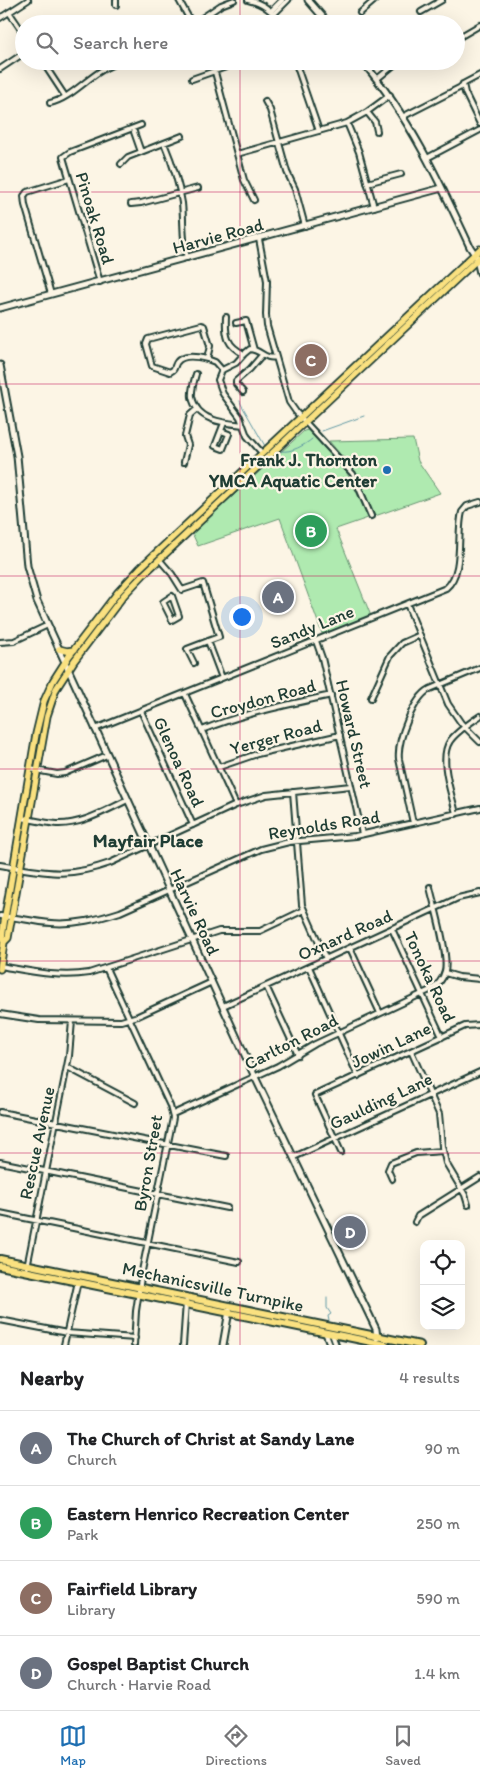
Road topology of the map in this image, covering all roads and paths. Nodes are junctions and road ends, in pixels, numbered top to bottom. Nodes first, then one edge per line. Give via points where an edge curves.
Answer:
1 (28, 0) edge
2 (116, 0) edge
3 (179, 0) edge
4 (234, 0) edge
5 (248, 0) edge
6 (282, 0) edge
7 (288, 0) edge
8 (308, 0) edge
9 (374, 0) edge
10 (442, 0) edge
11 (116, 5) dead end
12 (9, 12) junction
13 (272, 12) junction
14 (421, 12) dead end
15 (360, 13) dead end
16 (187, 15) edge
17 (206, 15) edge
18 (274, 15) edge
19 (321, 15) edge
20 (0, 18) edge
21 (15, 21) edge
22 (480, 25) edge
23 (465, 34) edge
24 (15, 59) edge
25 (0, 69) edge
26 (48, 70) edge
27 (102, 70) edge
28 (220, 70) edge
29 (298, 70) edge
30 (370, 70) edge
31 (388, 70) edge
32 (215, 72) junction
33 (480, 75) edge
34 (192, 79) dead end
35 (377, 79) junction
36 (464, 84) junction
37 (390, 95) junction
38 (65, 96) junction
39 (266, 101) dead end
40 (50, 103) dead end
41 (367, 112) junction
42 (404, 116) junction
43 (347, 123) junction
44 (480, 124) edge
45 (141, 125) dead end
46 (480, 130) edge
47 (319, 131) junction
48 (377, 131) dead end
49 (134, 132) dead end
50 (182, 136) dead end
51 (279, 142) junction
52 (164, 143) junction
53 (141, 152) junction
54 (237, 154) junction
55 (427, 158) junction
56 (121, 164) dead end
57 (401, 174) dead end
58 (69, 179) junction
59 (367, 183) junction
60 (198, 188) dead end
61 (442, 188) junction
62 (180, 193) junction
63 (254, 200) dead end
64 (131, 204) dead end
65 (374, 207) junction
66 (305, 226) junction
67 (259, 239) junction
68 (480, 248) edge
69 (187, 258) junction
70 (478, 258) edge
71 (480, 273) edge
72 (100, 282) junction
73 (51, 294) junction
74 (0, 308) edge
75 (226, 317) dead end
76 (236, 323) dead end
77 (254, 350) junction
78 (244, 354) junction
79 (262, 355) junction
80 (276, 357) junction
81 (207, 359) junction
82 (0, 365) edge
83 (222, 370) junction
84 (196, 374) dead end
85 (243, 392) dead end
86 (197, 409) junction
87 (303, 419) junction
88 (224, 423) junction
89 (243, 425) junction
90 (221, 431) junction
91 (262, 453) junction
92 (184, 462) dead end
93 (480, 502) edge
94 (371, 516) dead end
95 (159, 560) junction
96 (182, 590) junction
97 (172, 596) junction
98 (406, 604) junction
99 (48, 626) junction
100 (420, 635) junction
101 (208, 641) junction
102 (316, 641) junction
103 (0, 642) edge
104 (59, 649) junction
105 (74, 650) junction
106 (65, 662) junction
107 (194, 663) dead end
108 (480, 668) edge
109 (68, 669) junction
110 (222, 678) junction
111 (439, 685) junction
112 (185, 694) junction
113 (331, 695) junction
114 (372, 698) dead end
115 (141, 711) junction
116 (480, 716) edge
117 (465, 728) junction
118 (95, 729) junction
119 (202, 730) junction
120 (340, 735) junction
121 (480, 742) edge
122 (107, 754) junction
123 (219, 768) junction
124 (33, 770) junction
125 (351, 786) junction
126 (293, 792) junction
127 (128, 800) junction
128 (236, 805) junction
129 (480, 808) edge
130 (456, 814) junction
131 (25, 818) junction
132 (414, 823) junction
133 (193, 824) junction
134 (362, 834) junction
135 (297, 841) junction
136 (149, 845) junction
137 (0, 865) edge
138 (17, 868) junction
139 (430, 887) dead end
140 (170, 890) junction
141 (480, 893) edge
142 (435, 909) junction
143 (304, 910) junction
144 (6, 916) edge
145 (392, 929) junction
146 (192, 939) junction
147 (350, 948) junction
148 (326, 959) junction
149 (0, 967) edge
150 (308, 967) junction
151 (106, 968) junction
152 (445, 973) junction
153 (480, 979) edge
154 (212, 982) junction
155 (266, 986) junction
156 (422, 994) junction
157 (223, 1006) junction
158 (380, 1013) junction
159 (0, 1014) edge
160 (130, 1019) junction
161 (72, 1021) junction
162 (480, 1025) edge
163 (339, 1032) junction
164 (442, 1037) junction
165 (411, 1051) junction
166 (298, 1055) junction
167 (67, 1067) junction
168 (480, 1072) edge
169 (358, 1076) junction
170 (256, 1077) junction
171 (430, 1093) junction
172 (136, 1103) dead end
173 (0, 1112) edge
174 (173, 1114) junction
175 (56, 1123) junction
176 (334, 1138) junction
177 (168, 1145) junction
178 (443, 1151) junction
179 (340, 1152) dead end
180 (226, 1156) dead end
181 (294, 1157) junction
182 (0, 1162) edge
183 (46, 1171) junction
184 (480, 1177) edge
185 (392, 1179) dead end
186 (461, 1188) junction
187 (158, 1194) junction
188 (468, 1205) dead end
189 (227, 1208) dead end
190 (0, 1213) edge
191 (36, 1221) junction
192 (415, 1222) dead end
193 (148, 1244) junction
194 (0, 1259) edge
195 (239, 1262) dead end
196 (0, 1266) edge
197 (27, 1268) junction
198 (78, 1278) junction
199 (139, 1291) junction
200 (186, 1300) junction
201 (230, 1310) junction
202 (0, 1320) edge
203 (325, 1329) junction
204 (67, 1333) junction
205 (332, 1334) junction
206 (135, 1338) junction
207 (377, 1340) junction
208 (412, 1344) edge
209 (64, 1345) edge
210 (134, 1345) edge
211 (183, 1345) edge
212 (223, 1345) edge
213 (330, 1345) edge
214 (336, 1345) edge
215 (386, 1345) edge
216 (420, 1345) edge

1 - 12 street
2 - 11 street
3 - 16 street
4 - 17 street
5 - 13 street via 258,2
6 - 13 street
7 - 13 street
8 - 19 street
9 - 15 street
10 - 14 street
12 - 20 street
12 - 21 street
13 - 18 street
22 - 23 street
24 - 25 street
26 - 38 street
27 - 38 street
28 - 32 street
29 - 47 street
30 - 35 street
31 - 35 street
32 - 34 street
32 - 54 street
33 - 36 street
35 - 37 street
36 - 42 street
36 - 44 street
37 - 41 street
37 - 42 street
38 - 40 street
39 - 51 street
41 - 43 street
41 - 48 street
42 - 55 street
43 - 47 street
43 - 59 street
45 - 58 street, Pinoak Road via 65,155 63,159
46 - 55 street
47 - 51 street
49 - 53 street
50 - 52 street
51 - 54 street
51 - 66 street
52 - 53 street
52 - 62 street
53 - 56 street
54 - 63 street
55 - 61 street
57 - 59 street
58 - 72 street, Pinoak Road
58 - 73 street via 27,192 24,196
59 - 65 street
60 - 62 street
61 - 65 street, Harvie Road
61 - 70 street
62 - 64 street
62 - 69 street
65 - 66 street, Harvie Road
66 - 67 street, Harvie Road
67 - 69 street, Harvie Road
67 - 80 street via 267,281 266,315
68 - 70 main road
69 - 72 street, Harvie Road
70 - 71 street
70 - 87 main road
72 - 73 street, Harvie Road
73 - 74 street, Harvie Road
75 - 78 street via 225,328 231,345
76 - 77 street via 246,321
77 - 78 street
77 - 79 street
78 - 83 street via 236,363
79 - 80 street
79 - 85 street via 236,381
80 - 87 street via 289,402
81 - 81 street via 195,356 180,360 173,370 167,372 152,366 146,342 199,324 205,328 210,346
81 - 83 street
82 - 99 street, Harvie Road via 17,456 27,566 32,588
83 - 89 street via 218,380 223,394
84 - 86 street via 192,396
86 - 88 street via 213,421
86 - 92 street via 190,415
87 - 91 main road
87 - 94 street via 353,474
87 - 95 main road
88 - 89 street
88 - 90 street
89 - 91 street via 247,436
90 - 90 street via 215,446 223,449 229,434
91 - 105 main road via 127,582
93 - 98 street, Sandy Lane via 467,506 462,512 457,566 452,582 442,590
95 - 96 street
95 - 109 main road via 124,595
96 - 97 street
96 - 101 street via 203,583 219,637
97 - 97 street via 178,616 172,620 163,602
98 - 100 street
98 - 102 street, Sandy Lane
99 - 103 street via 14,641
99 - 104 street, Harvie Road
100 - 111 street
100 - 114 street via 402,644 390,656
101 - 107 street via 187,649
101 - 110 street
102 - 110 street, Sandy Lane
102 - 113 street, Howard Street
104 - 105 main road
104 - 106 street, Harvie Road
105 - 106 main road
106 - 109 street, Harvie Road
106 - 124 main road via 42,708
108 - 111 street
109 - 118 street, Harvie Road
109 - 124 main road via 60,680 49,709
110 - 112 street, Sandy Lane
111 - 117 street
111 - 132 street via 418,699 399,744 399,759
112 - 115 street, Sandy Lane
112 - 119 street
113 - 119 street, Croydon Road via 251,713
113 - 120 street, Howard Street
115 - 118 street, Sandy Lane
115 - 133 street, Glenoa Road
116 - 117 street
117 - 121 street
117 - 130 street via 450,741 445,758
118 - 122 street, Harvie Road
119 - 123 street
120 - 123 street, Yerger Road via 257,754
120 - 125 street, Howard Street
122 - 124 street via 65,773
122 - 127 street, Harvie Road
123 - 128 street
124 - 131 main road
125 - 126 street
125 - 134 street, Howard Street
126 - 128 street via 266,795
126 - 135 street
127 - 131 street via 72,823 57,824
127 - 136 street, Harvie Road
128 - 133 street
129 - 130 street, Reynolds Road
130 - 132 street, Reynolds Road
131 - 138 main road
132 - 134 street, Reynolds Road
133 - 136 street
134 - 135 street, Reynolds Road
135 - 140 street, Reynolds Road via 261,849
135 - 143 street
136 - 138 street via 110,863 82,871 54,874
136 - 140 street, Harvie Road
137 - 138 street
138 - 144 main road
139 - 142 street
140 - 144 street, Reynolds Road via 120,912 75,923
140 - 146 street, Harvie Road
141 - 142 street, Oxnard Road via 464,896
142 - 145 street, Oxnard Road
142 - 152 street via 446,957
143 - 146 street via 260,931 224,930
143 - 148 street
144 - 149 main road via 2,937 6,940
145 - 147 street, Oxnard Road
145 - 156 street, Tonoka Road
146 - 151 street
146 - 154 street, Harvie Road
147 - 148 street, Oxnard Road
147 - 158 street
148 - 150 street, Oxnard Road
149 - 151 street via 54,975 89,974
150 - 155 street, Oxnard Road
150 - 163 street
151 - 160 street, Byron Street
152 - 153 street
152 - 156 street, Carlton Road via 437,985
154 - 157 street, Harvie Road
154 - 160 street
155 - 157 street, Oxnard Road
155 - 166 street
156 - 158 street, Carlton Road
156 - 164 street, Tonoka Road
157 - 170 street, Harvie Road
158 - 163 street, Carlton Road
159 - 161 street
160 - 161 street
160 - 174 street, Byron Street
161 - 167 street, Rescue Avenue
162 - 164 street, Jowin Lane via 465,1026
163 - 166 street, Carlton Road
163 - 169 street
164 - 165 street, Jowin Lane
165 - 169 street, Jowin Lane
165 - 171 street
166 - 170 street, Carlton Road
167 - 172 street
167 - 175 street, Rescue Avenue
168 - 171 street, Gaulding Lane
169 - 176 street, Jowin Lane via 315,1095
170 - 174 street, Carlton Road
170 - 181 street, Harvie Road
171 - 176 street, Gaulding Lane
171 - 178 street via 440,1117
173 - 175 street
174 - 177 street, Byron Street
175 - 177 street
175 - 183 street, Rescue Avenue
176 - 179 street
176 - 181 street, Gaulding Lane
177 - 180 street
177 - 187 street, Byron Street
178 - 185 street via 416,1153 392,1163 388,1170
178 - 186 street via 446,1163
181 - 207 street, Harvie Road via 376,1330
182 - 183 street
183 - 187 street
183 - 191 street, Rescue Avenue
184 - 186 street
186 - 188 street
186 - 192 street via 418,1216
187 - 189 street
187 - 193 street, Byron Street
190 - 191 street
191 - 193 street
191 - 197 street, Rescue Avenue
193 - 195 street
193 - 199 street, Byron Street
194 - 197 highway, Mechanicsville Turnpike
196 - 197 highway, Mechanicsville Turnpike
197 - 198 highway, Mechanicsville Turnpike
198 - 199 highway, Mechanicsville Turnpike
198 - 204 street
199 - 200 highway, Mechanicsville Turnpike
199 - 206 street, Byron Street
200 - 201 highway, Mechanicsville Turnpike
200 - 211 street
201 - 203 highway, Mechanicsville Turnpike
201 - 212 street
202 - 204 street
203 - 205 highway, Mechanicsville Turnpike
203 - 207 highway, Mechanicsville Turnpike
203 - 213 street
204 - 206 street
204 - 209 street
205 - 207 highway, Mechanicsville Turnpike
205 - 214 street
206 - 210 street, Byron Street
207 - 208 highway, Mechanicsville Turnpike
207 - 215 highway, Mechanicsville Turnpike
208 - 216 highway, Mechanicsville Turnpike

